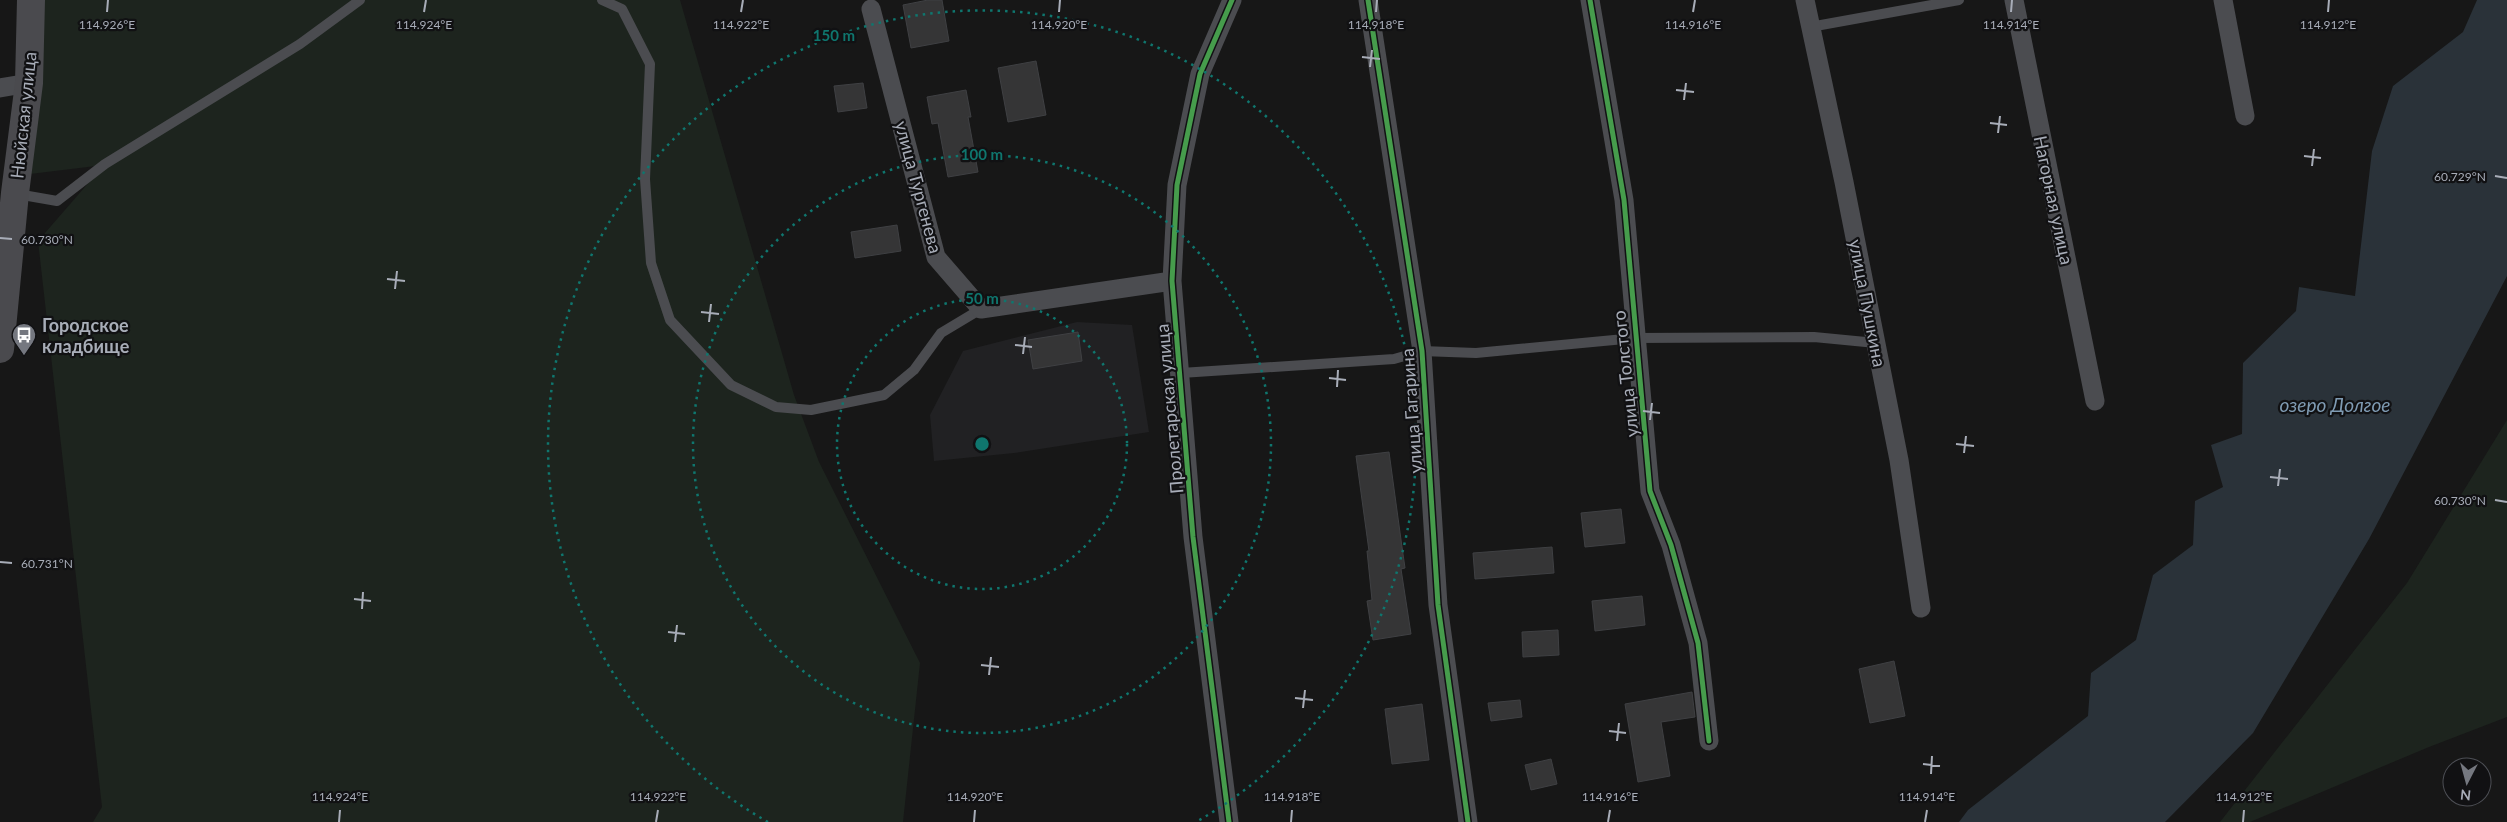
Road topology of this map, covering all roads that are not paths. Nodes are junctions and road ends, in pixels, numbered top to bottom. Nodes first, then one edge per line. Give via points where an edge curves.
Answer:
1 (31, 0) edge
2 (360, 0) edge
3 (602, 0) edge
4 (1232, 0) edge
5 (1368, 0) edge
6 (1590, 0) edge
7 (1804, 0) edge
8 (1959, 0) edge
9 (2014, 0) edge
10 (2223, 0) edge
11 (871, 9) dead end
12 (1810, 27) junction
13 (29, 83) junction
14 (0, 88) edge
15 (2245, 116) dead end
16 (7, 201) edge
17 (1172, 281) junction
18 (981, 309) junction
19 (1635, 338) junction
20 (1876, 343) junction
21 (0, 349) edge
22 (1422, 351) junction
23 (1181, 373) junction
24 (2095, 401) dead end
25 (1921, 608) dead end
26 (1709, 741) dead end
27 (1229, 822) edge
28 (1468, 822) edge

1 - 13 main road, Нюйская улица
2 - 16 lane via 300,44 105,164 57,201
3 - 18 lane via 622,9 650,64 645,179 651,264 670,320 731,385 776,407 811,410 884,395 914,370 941,332
4 - 17 street, Пролетарская улица via 1200,74 1176,185
5 - 22 street, улица Гагарина
6 - 19 street, улица Толстого via 1624,200
7 - 12 street, улица Пушкина
8 - 12 lane
9 - 24 street, Нагорная улица
10 - 15 street
11 - 18 street, улица Тургенева via 936,257
12 - 20 street, улица Пушкина
13 - 14 street
13 - 16 main road, Нюйская улица
16 - 21 main road, Нюйская улица
17 - 18 street
17 - 23 street, Пролетарская улица
19 - 20 lane via 1814,337
19 - 22 lane via 1476,353
19 - 26 street, улица Толстого via 1650,491 1671,545 1698,643
20 - 25 street, улица Пушкина via 1899,460
22 - 23 lane via 1394,359
22 - 28 street, улица Гагарина via 1438,605
23 - 27 street, Пролетарская улица via 1193,537

